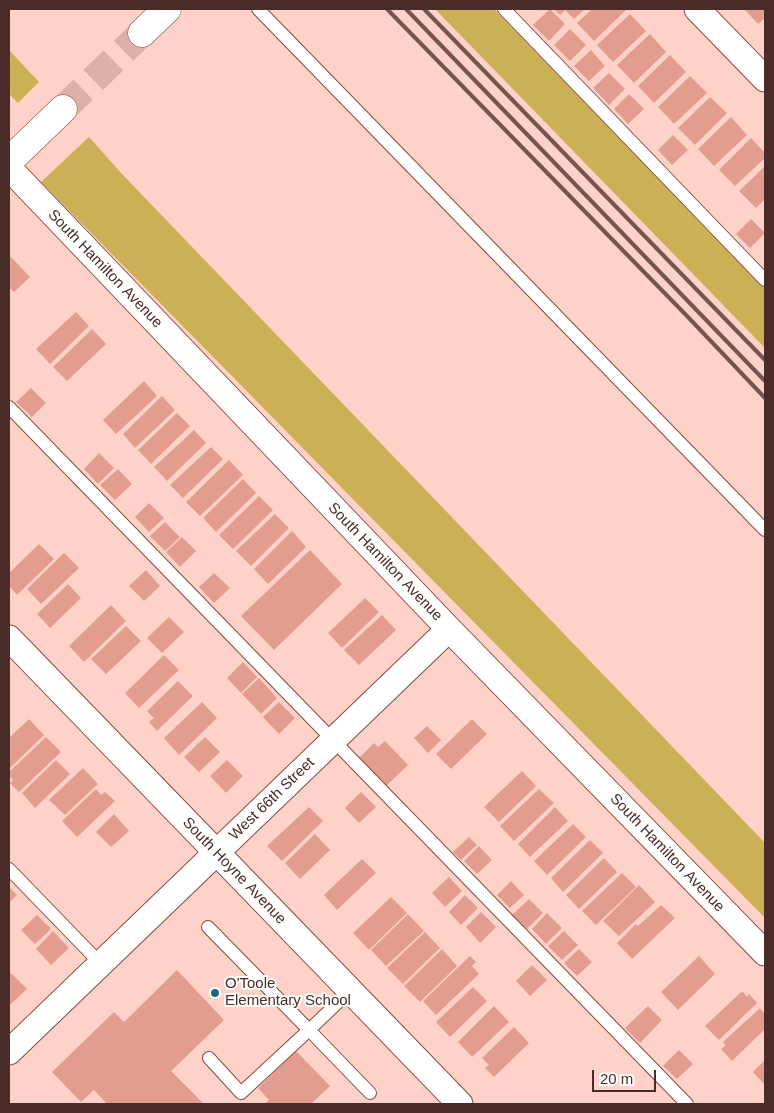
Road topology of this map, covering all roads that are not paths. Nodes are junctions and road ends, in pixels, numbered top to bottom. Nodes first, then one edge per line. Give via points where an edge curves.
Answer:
1 (167, 9) edge
2 (258, 9) edge
3 (504, 9) edge
4 (697, 9) edge
5 (142, 33) tunnel mouth
6 (765, 79) edge
7 (63, 109) tunnel mouth
8 (9, 161) edge
9 (9, 168) edge
10 (765, 280) edge
11 (9, 407) edge
12 (765, 530) edge
13 (449, 629) junction
14 (9, 638) edge
15 (333, 740) junction
16 (216, 853) junction
17 (9, 869) edge
18 (208, 927) dead end
19 (765, 953) edge
20 (101, 964) junction
21 (350, 991) junction
22 (309, 1030) junction
23 (9, 1052) edge
24 (209, 1058) dead end
25 (370, 1094) dead end
26 (460, 1104) edge
27 (687, 1104) edge

1 - 5 street
2 - 12 lane
3 - 10 lane
4 - 6 street
7 - 8 street
9 - 13 street, South Hamilton Avenue
11 - 15 lane
13 - 15 street, West 66th Street
13 - 19 street, South Hamilton Avenue
14 - 16 street, South Hoyne Avenue
15 - 16 street, West 66th Street
15 - 27 lane
16 - 20 street, West 66th Street
16 - 21 street, South Hoyne Avenue
17 - 20 lane
18 - 22 lane
20 - 23 street, West 66th Street
21 - 22 lane
21 - 26 street, South Hoyne Avenue
22 - 24 lane via 241,1092
22 - 25 lane

